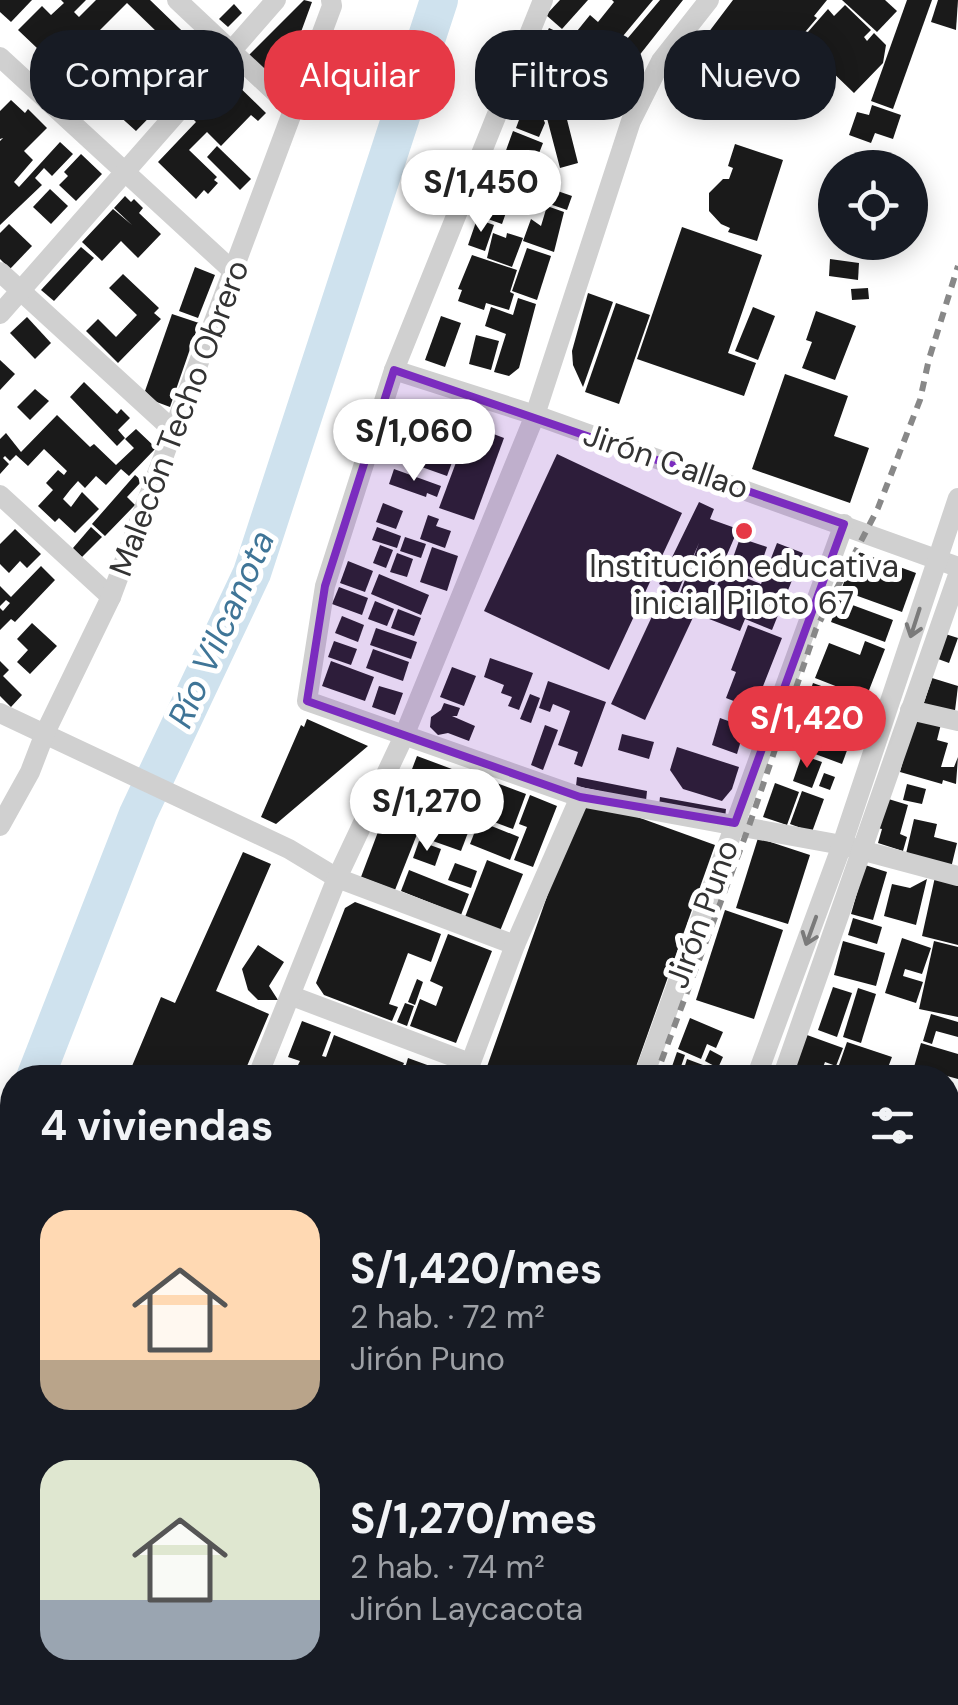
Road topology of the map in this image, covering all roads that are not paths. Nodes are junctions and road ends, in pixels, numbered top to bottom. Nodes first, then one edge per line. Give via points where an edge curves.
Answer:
1 (177, 0) edge
2 (276, 0) edge
3 (331, 0) edge
4 (543, 0) edge
5 (709, 0) edge
6 (208, 30) edge
7 (323, 30) edge
8 (244, 37) edge
9 (0, 57) edge
10 (244, 64) edge
11 (264, 82) edge
12 (171, 120) edge
13 (288, 120) edge
14 (124, 173) junction
15 (0, 272) edge
16 (234, 273) junction
17 (22, 291) junction
18 (0, 314) edge
19 (394, 370) junction
20 (535, 415) junction
21 (175, 432) junction
22 (0, 495) edge
23 (958, 498) edge
24 (844, 524) junction
25 (936, 560) junction
26 (958, 571) edge
27 (112, 598) junction
28 (910, 710) junction
29 (0, 713) edge
30 (958, 722) edge
31 (45, 733) junction
32 (404, 736) junction
33 (580, 797) junction
34 (735, 824) junction
35 (0, 826) edge
36 (852, 848) junction
37 (958, 876) edge
38 (337, 878) junction
39 (515, 944) junction
40 (292, 996) junction
41 (263, 1065) edge
42 (455, 1065) edge
43 (469, 1065) edge
44 (648, 1065) edge
45 (761, 1065) edge
46 (786, 1065) edge

1 - 6 street
2 - 8 street
3 - 7 street, Malecón Techo Obrero
4 - 19 street
5 - 20 street via 661,61 631,121
9 - 14 street
10 - 11 street
12 - 14 street
13 - 16 street, Malecón Techo Obrero
14 - 16 street
14 - 17 street
15 - 17 street
16 - 21 street, Malecón Techo Obrero
17 - 18 street
17 - 21 street
19 - 20 street, Jirón Callao
19 - 32 street via 325,586 307,701
20 - 24 street, Jirón Callao
20 - 32 street
21 - 27 street, Malecón Techo Obrero
22 - 27 street
23 - 25 street
24 - 25 street, Jirón Callao
24 - 34 street, Jirón Puno
25 - 26 street, Jirón Callao
25 -> 36 street
26 - 28 street
27 - 31 street, Malecón Techo Obrero
28 - 30 street
28 - 36 street
29 - 31 street
31 - 35 street, Malecón Techo Obrero
31 - 38 street via 289,848
32 - 33 street
32 - 38 street
33 - 34 street
33 - 39 street
34 - 36 street
34 - 44 street, Jirón Puno
36 - 37 street
36 -> 45 street
36 - 46 street
38 - 39 street
38 - 40 street
39 - 43 street
40 - 41 street
40 - 42 street

